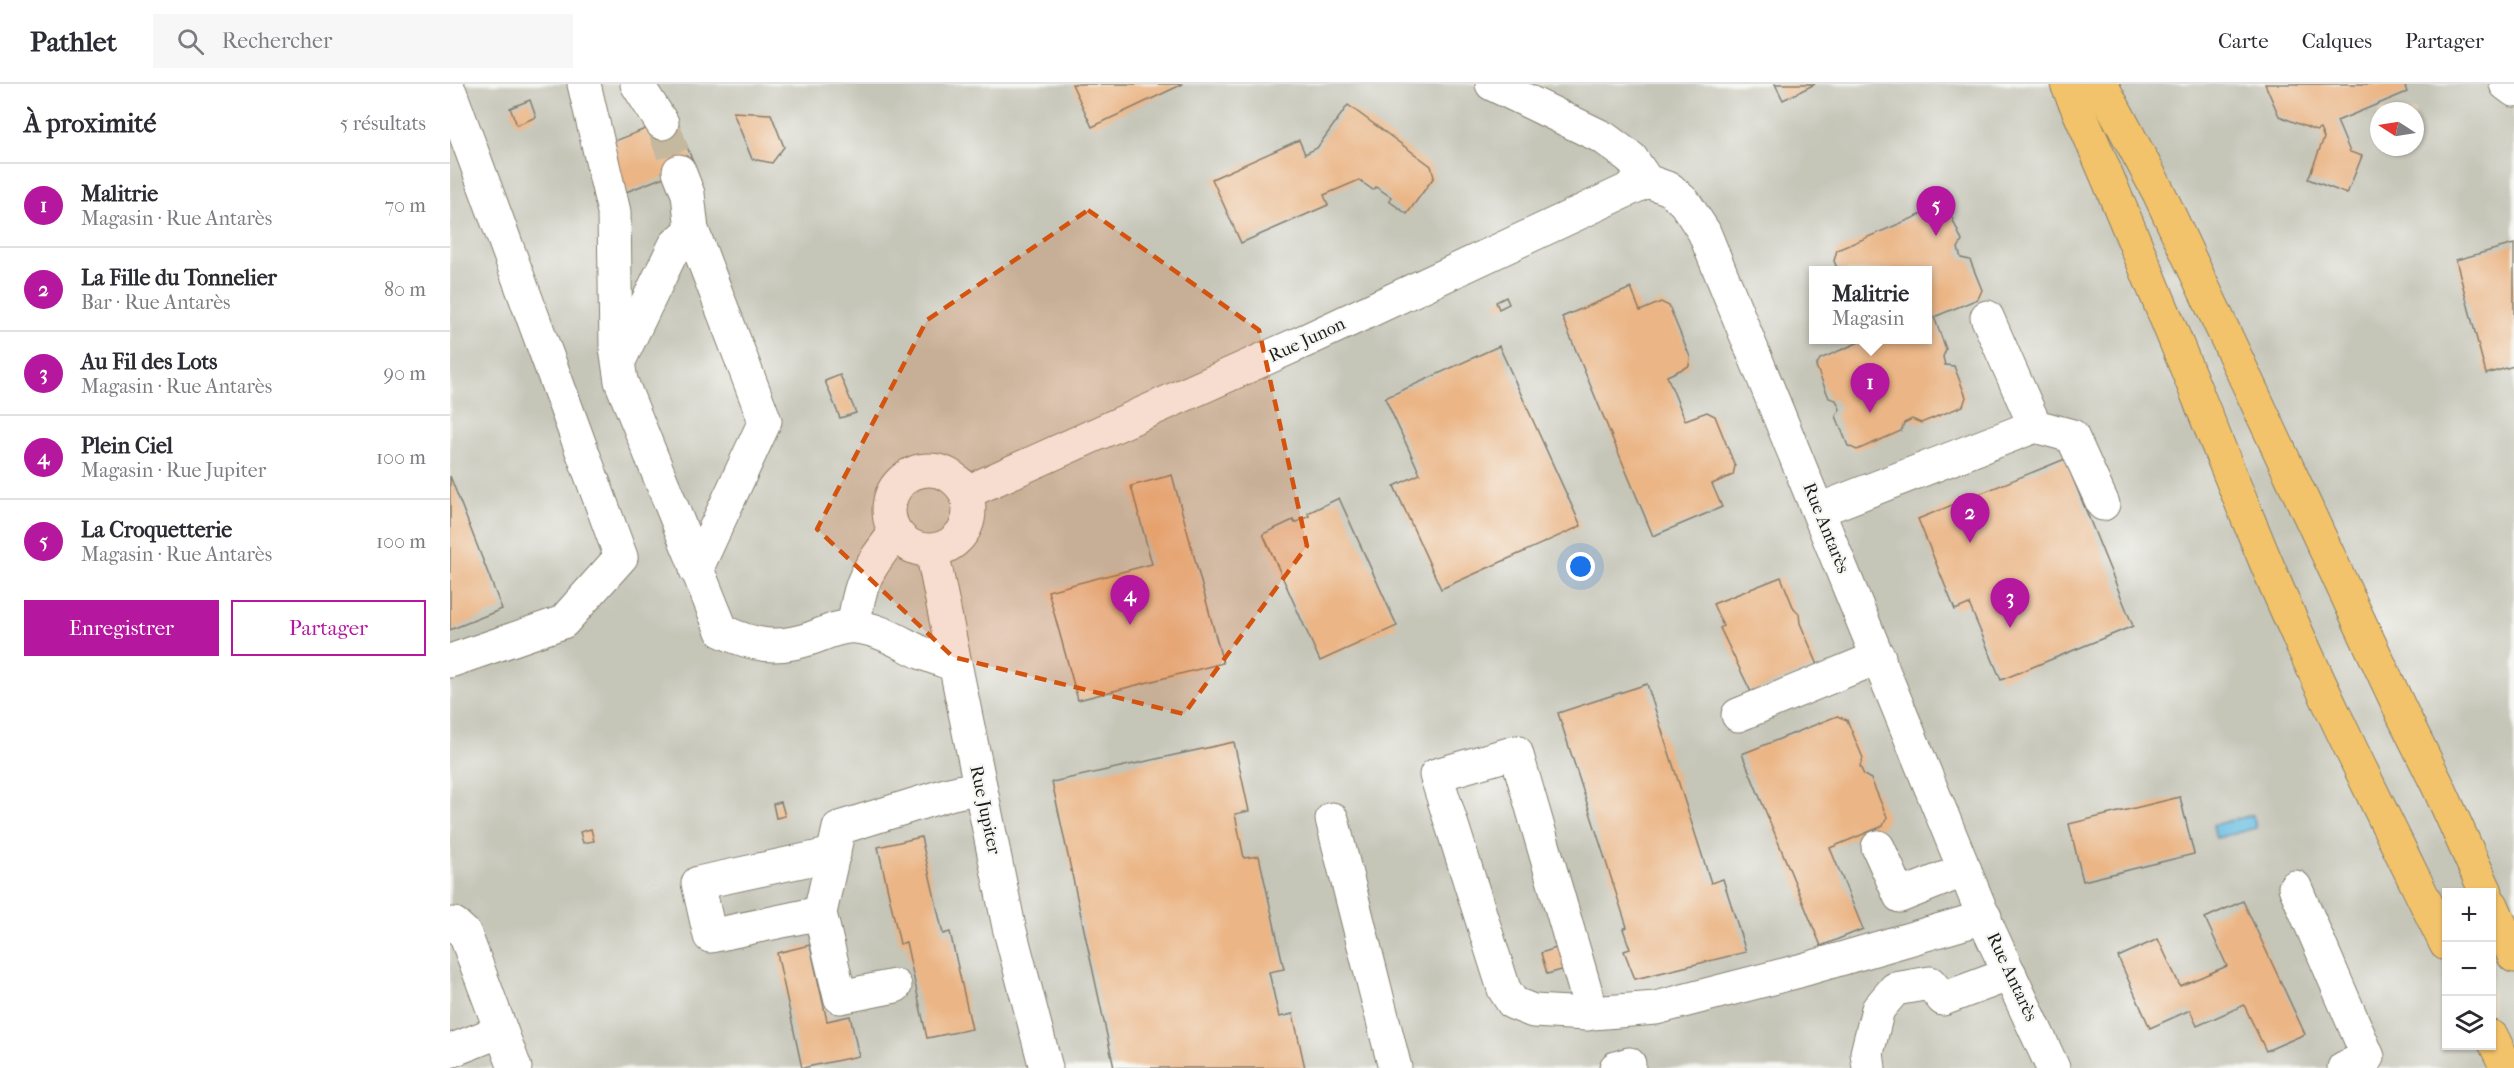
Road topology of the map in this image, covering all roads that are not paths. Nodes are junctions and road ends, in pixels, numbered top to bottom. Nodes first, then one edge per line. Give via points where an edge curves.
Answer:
1 (584, 84) edge
2 (637, 84) edge
3 (1492, 84) edge
4 (2067, 84) edge
5 (2101, 84) edge
6 (2506, 84) edge
7 (2514, 90) edge
8 (450, 92) edge
9 (662, 123) tunnel mouth
10 (679, 171) tunnel mouth
11 (1647, 181) junction
12 (692, 230) junction
13 (1987, 317) dead end
14 (617, 355) junction
15 (2035, 426) junction
16 (965, 493) junction
17 (2103, 504) dead end
18 (1819, 510) junction
19 (895, 533) junction
20 (932, 551) junction
21 (696, 570) junction
22 (854, 626) junction
23 (1879, 657) junction
24 (450, 662) edge
25 (955, 665) junction
26 (1738, 715) dead end
27 (980, 787) junction
28 (1332, 819) dead end
29 (1878, 847) dead end
30 (834, 854) junction
31 (1965, 870) junction
32 (2295, 887) dead end
33 (2484, 888) edge
34 (820, 913) junction
35 (2496, 914) edge
36 (1985, 917) junction
37 (450, 924) edge
38 (2445, 942) edge
39 (2514, 956) edge
40 (2010, 974) junction
41 (895, 986) dead end
42 (1592, 1013) junction
43 (501, 1031) junction
44 (2496, 1046) edge
45 (450, 1051) edge
46 (514, 1068) edge
47 (1046, 1068) edge
48 (1395, 1068) edge
49 (1869, 1068) edge
50 (2053, 1068) edge
51 (2344, 1068) edge
52 (2506, 1068) edge

1 - 14 street via 614,212
2 - 9 street
3 - 11 street, Rue Antarès via 1604,138 1630,158
4 - 38 main road via 2261,550
5 - 33 main road via 2159,193
6 - 7 street
8 - 24 street via 621,557 563,622
10 - 12 street via 688,194
11 - 16 street, Rue Junon via 1309,339
11 - 18 street, Rue Antarès via 1670,189 1685,203 1704,232
12 - 14 street via 675,245
12 - 21 street via 765,421
13 - 15 street
14 - 21 street via 621,381
15 - 17 street via 2072,436
15 - 18 street
16 - 19 street via 947,474 933,470 905,477 895,488 888,510
16 - 20 street via 969,515 964,531 955,542
18 - 23 street, Rue Antarès
19 - 20 street via 905,544
19 - 22 street via 869,568 857,596
20 - 25 street, Rue Jupiter
21 - 22 street via 722,631 747,642 772,646 794,643
22 - 25 street via 881,632
23 - 26 street
23 - 31 street, Rue Antarès
25 - 27 street, Rue Jupiter
27 - 30 street via 839,828
27 - 47 street, Rue Jupiter via 1009,927
28 - 48 street
29 - 31 street via 1900,896
30 - 34 street
30 - 34 street via 698,883 710,936
31 - 36 street, Rue Antarès
32 - 51 street via 2368,1057
34 - 41 street via 840,997
35 - 39 main road
36 - 40 street, Rue Antarès
36 - 42 street via 1656,1008
37 - 43 street via 465,934
40 - 49 street via 1943,999 1930,983 1895,989 1878,1009 1867,1053
40 - 50 street, Rue Antarès
42 - 42 street via 1533,1011 1513,1003 1504,990 1436,775 1516,752
43 - 45 street
43 - 46 street
44 - 52 main road

